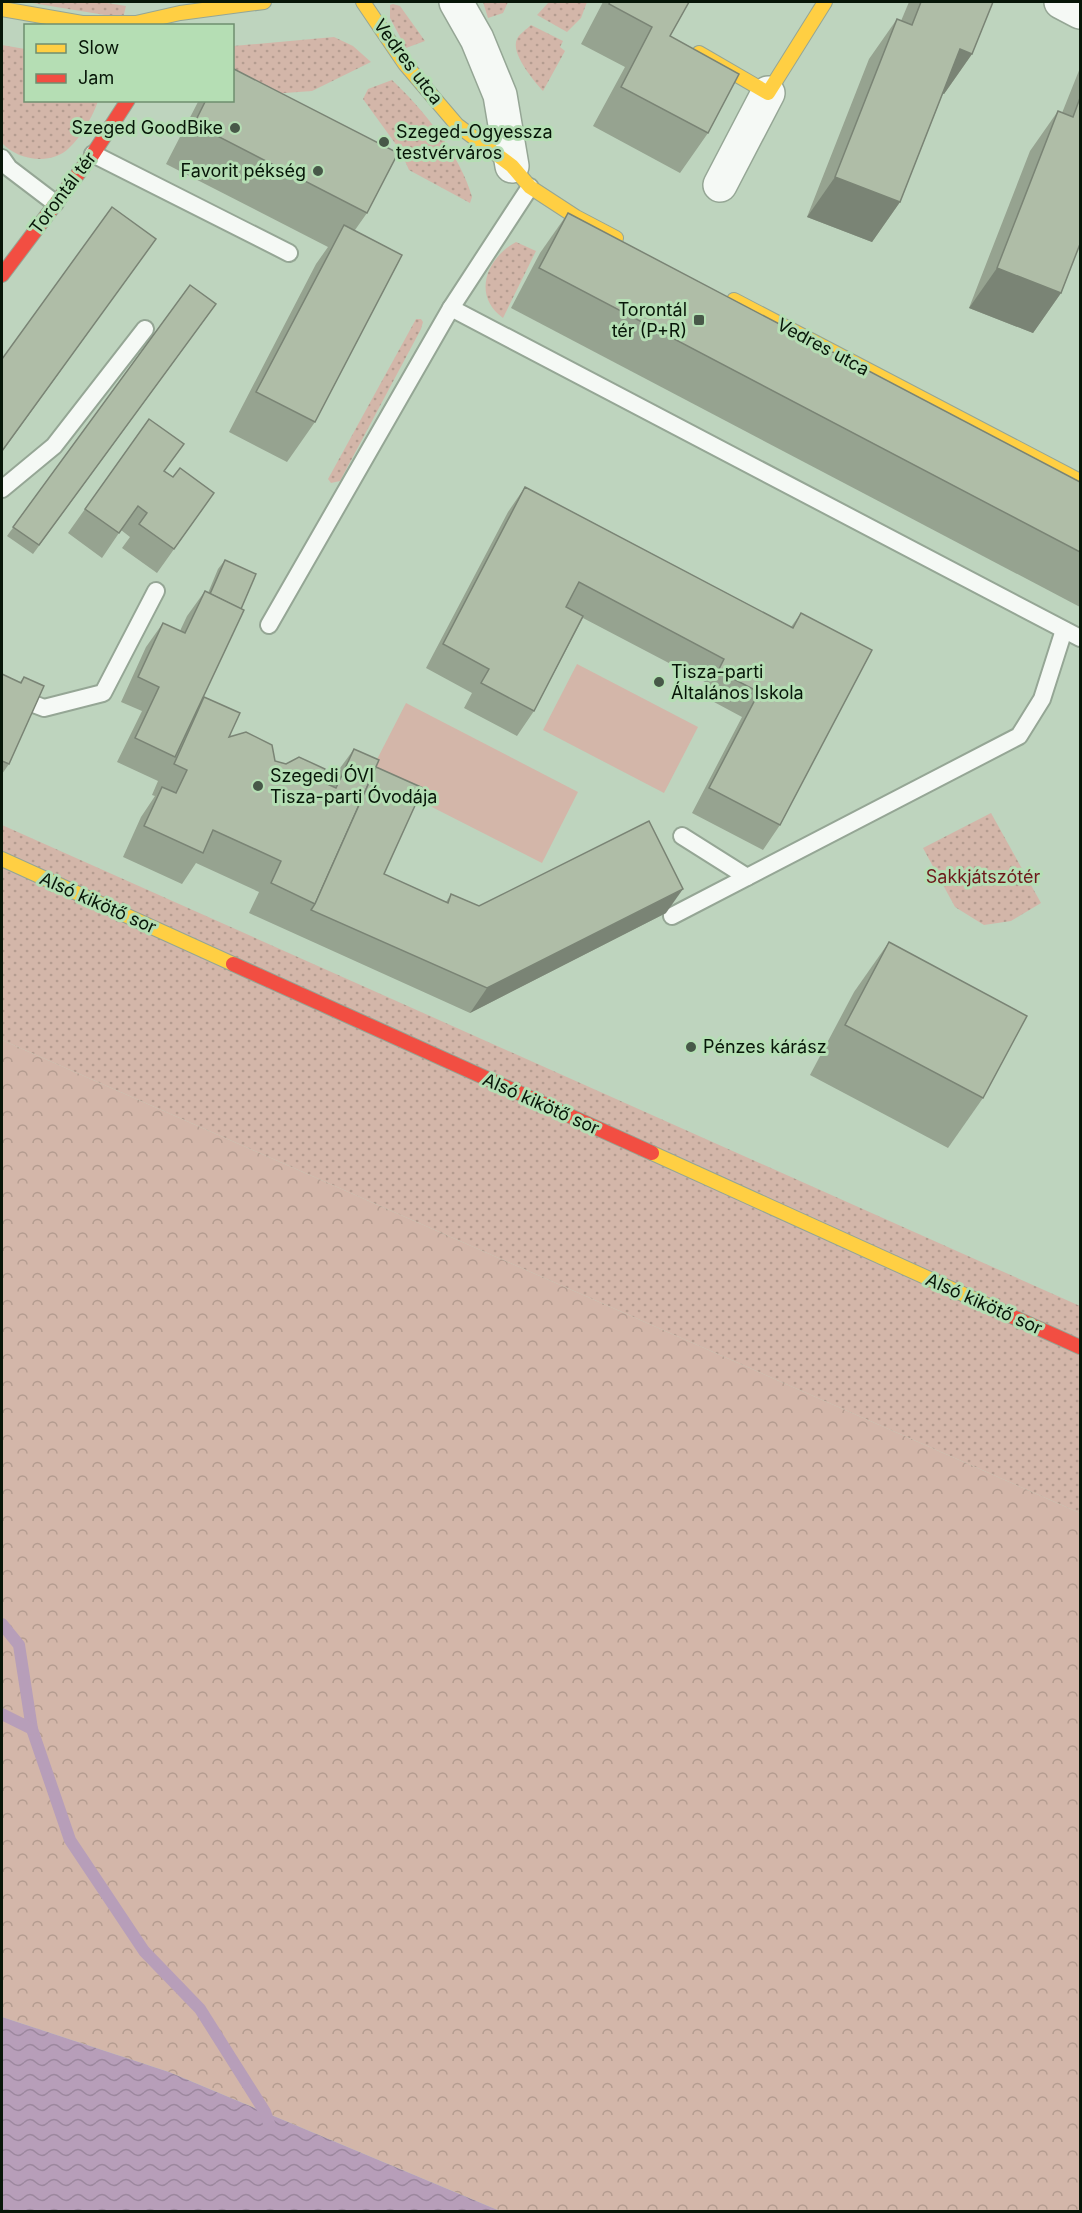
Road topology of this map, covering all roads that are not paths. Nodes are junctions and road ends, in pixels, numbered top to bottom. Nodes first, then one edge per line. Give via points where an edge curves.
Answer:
1 (264, 2) edge
2 (363, 2) edge
3 (456, 2) edge
4 (474, 2) edge
5 (825, 2) edge
6 (1061, 2) edge
7 (2, 9) edge
8 (173, 10) edge
9 (1080, 12) edge
10 (83, 24) edge
11 (477, 39) junction
12 (693, 50) edge
13 (768, 93) junction
14 (123, 103) edge
15 (93, 154) junction
16 (4, 163) edge
17 (521, 177) junction
18 (720, 185) dead end
19 (56, 203) junction
20 (629, 245) edge
21 (289, 253) dead end
22 (2, 275) edge
23 (724, 295) edge
24 (451, 308) junction
25 (145, 329) dead end
26 (1080, 481) edge
27 (2, 489) edge
28 (156, 591) dead end
29 (269, 625) dead end
30 (1064, 630) junction
31 (1080, 638) edge
32 (2, 692) edge
33 (682, 836) dead end
34 (2, 859) edge
35 (747, 877) junction
36 (672, 916) edge
37 (1080, 1347) edge

1 - 8 street
2 - 17 street, Vedres utca via 405,64 457,125
3 - 11 street
4 - 11 street
5 - 13 street
6 - 9 street
7 - 10 street
8 - 10 street via 136,23
11 - 17 street via 500,95
12 - 13 street
13 - 18 street
14 - 15 street, Torontál tér
15 - 19 street, Torontál tér
15 - 21 lane
16 - 19 lane
17 - 20 street, Vedres utca via 576,217
17 - 24 lane
19 - 22 street, Torontál tér
23 - 26 street, Vedres utca
24 - 29 lane
24 - 30 lane
25 - 27 lane via 54,446
28 - 32 lane via 103,693 44,708
30 - 31 lane
30 - 35 lane via 1042,699 1019,736
33 - 35 lane
34 - 37 street, Alsó kikötő sor
35 - 36 lane

